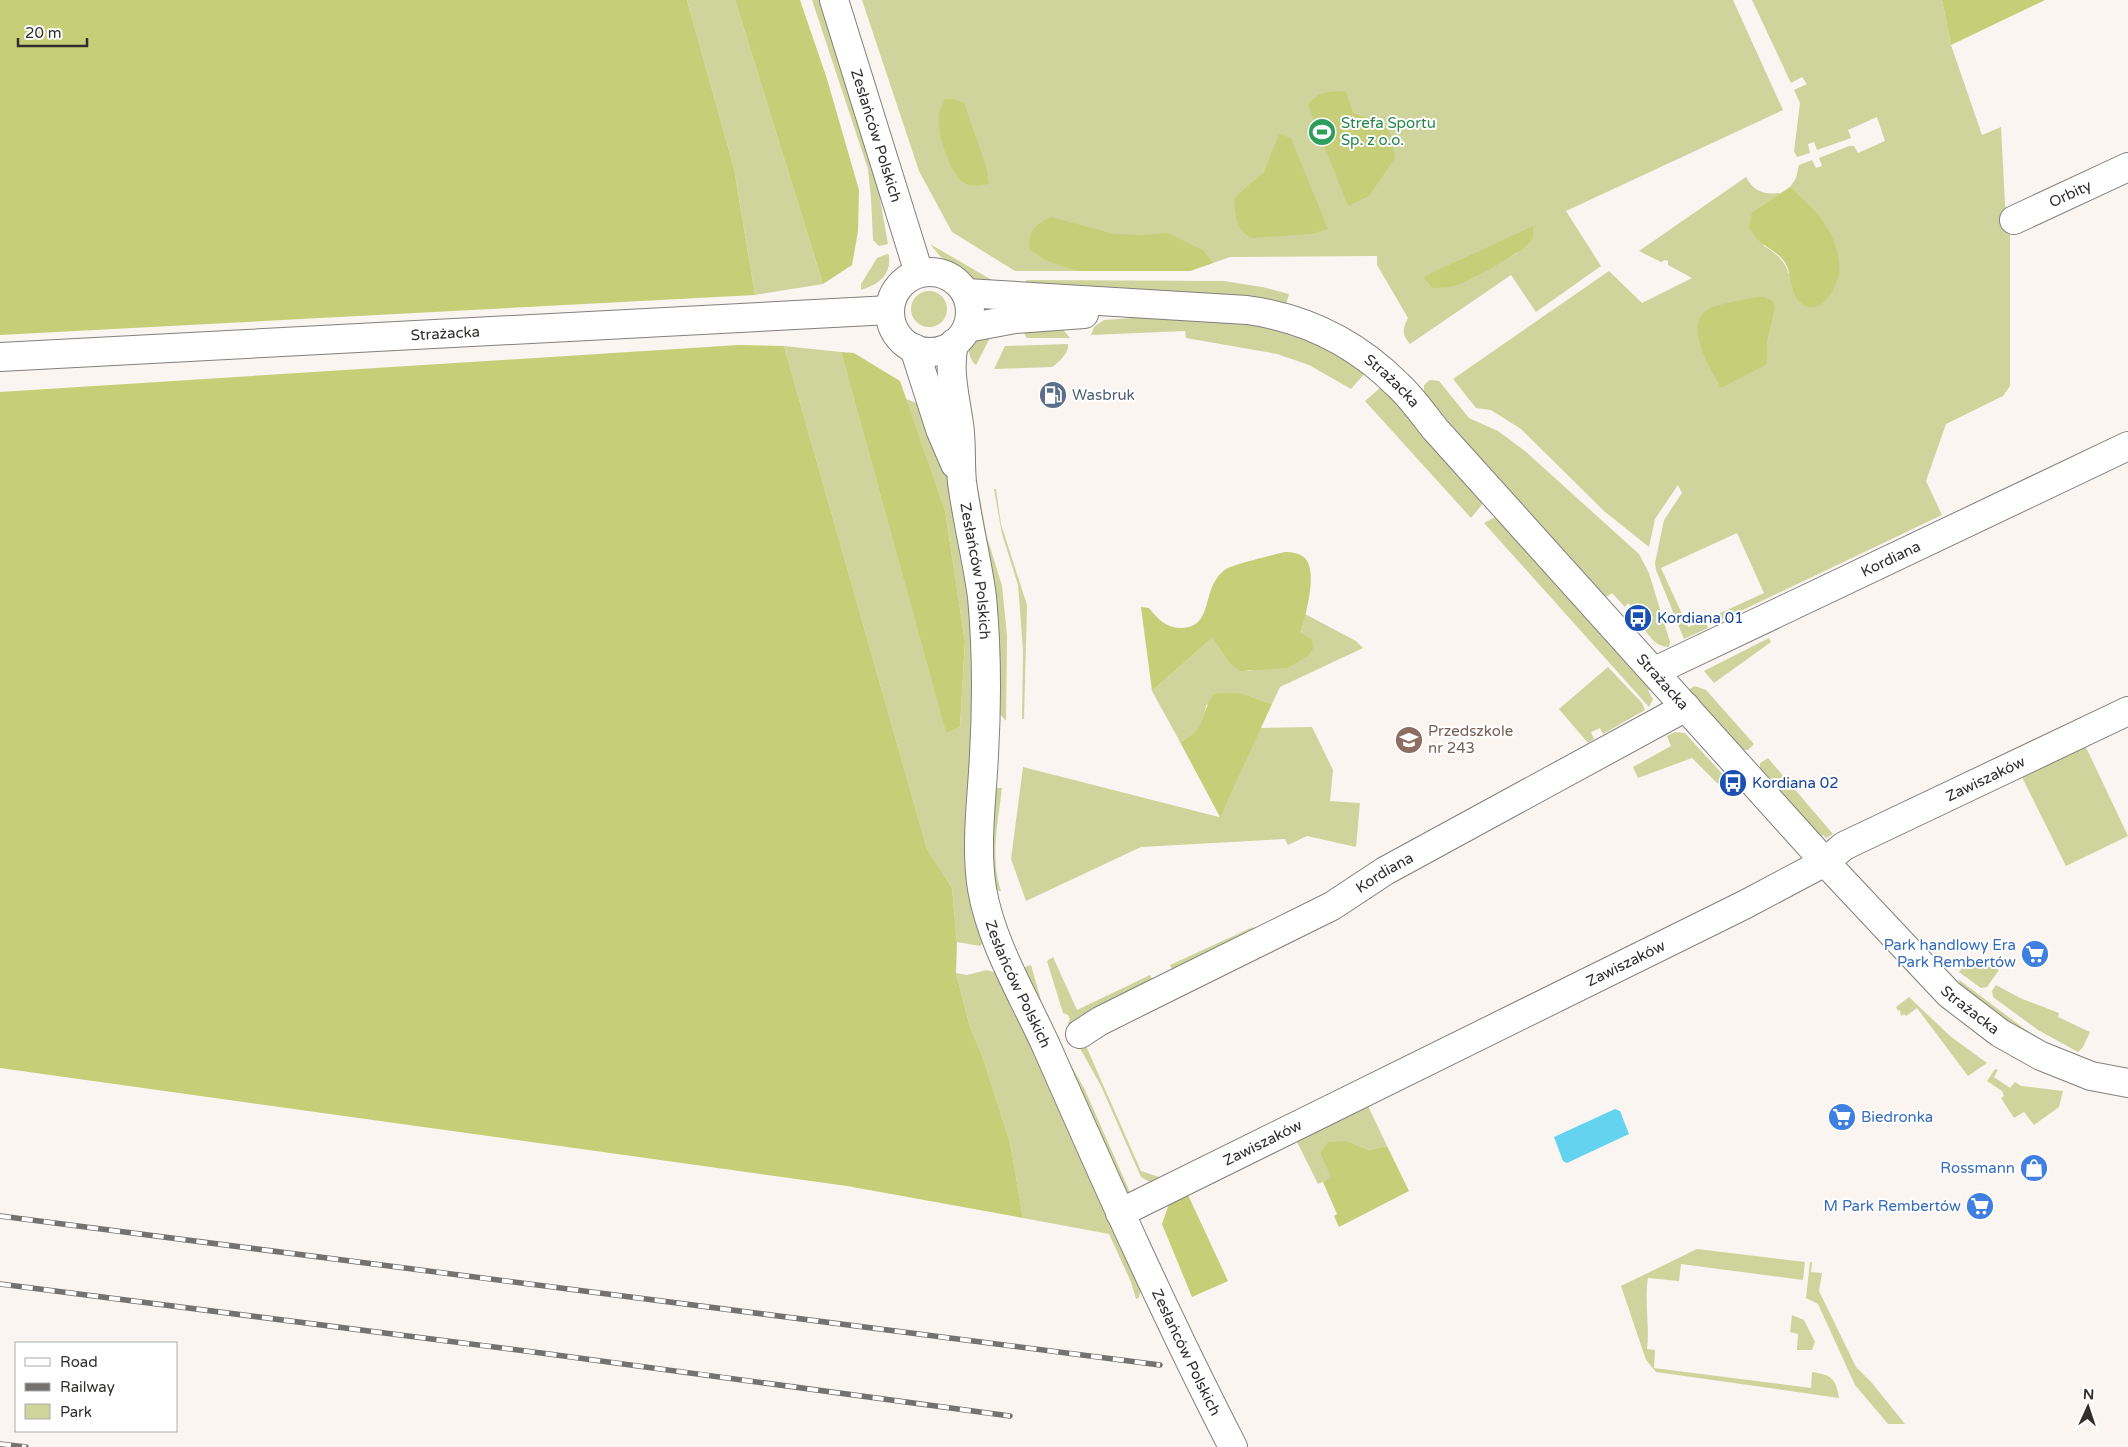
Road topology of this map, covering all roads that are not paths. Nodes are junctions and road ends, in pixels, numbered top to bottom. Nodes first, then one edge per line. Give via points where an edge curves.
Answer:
1 (834, 0) edge
2 (2128, 167) edge
3 (2014, 220) dead end
4 (920, 273) junction
5 (966, 293) junction
6 (1192, 306) junction
7 (890, 310) junction
8 (961, 336) junction
9 (914, 348) junction
10 (0, 357) edge
11 (2128, 446) edge
12 (962, 482) junction
13 (1655, 671) junction
14 (1686, 706) junction
15 (2128, 711) edge
16 (1825, 862) junction
17 (1080, 1034) dead end
18 (2128, 1083) edge
19 (1120, 1213) junction
20 (1233, 1447) edge

1 - 4 street, Zesłańców Polskich
2 - 3 street, Orbity
4 - 5 street via 932,271 948,275
4 - 7 street via 900,285
5 - 6 street, Strażacka
5 - 8 street via 971,311
6 - 8 street, Strażacka via 1015,319
6 - 13 street, Strażacka via 1272,313 1308,324 1344,341 1372,362 1399,385
7 - 9 street via 899,337
7 - 10 street, Strażacka
8 - 9 street via 941,350 931,352
8 - 12 street, Zesłańców Polskich via 951,366
9 - 12 street, Zesłańców Polskich via 945,442
11 - 13 street, Kordiana
12 - 19 street, Zesłańców Polskich via 979,577 985,636 986,701 979,848 987,909 1006,960
13 - 14 street, Strażacka
14 - 16 street, Strażacka
14 - 17 street, Kordiana via 1385,871 1332,906 1140,1000
15 - 16 street, Zawiszaków via 1844,846
16 - 18 street, Strażacka via 1925,970 1972,1014 2041,1056 2091,1076
16 - 19 street, Zawiszaków
19 - 20 street, Zesłańców Polskich

